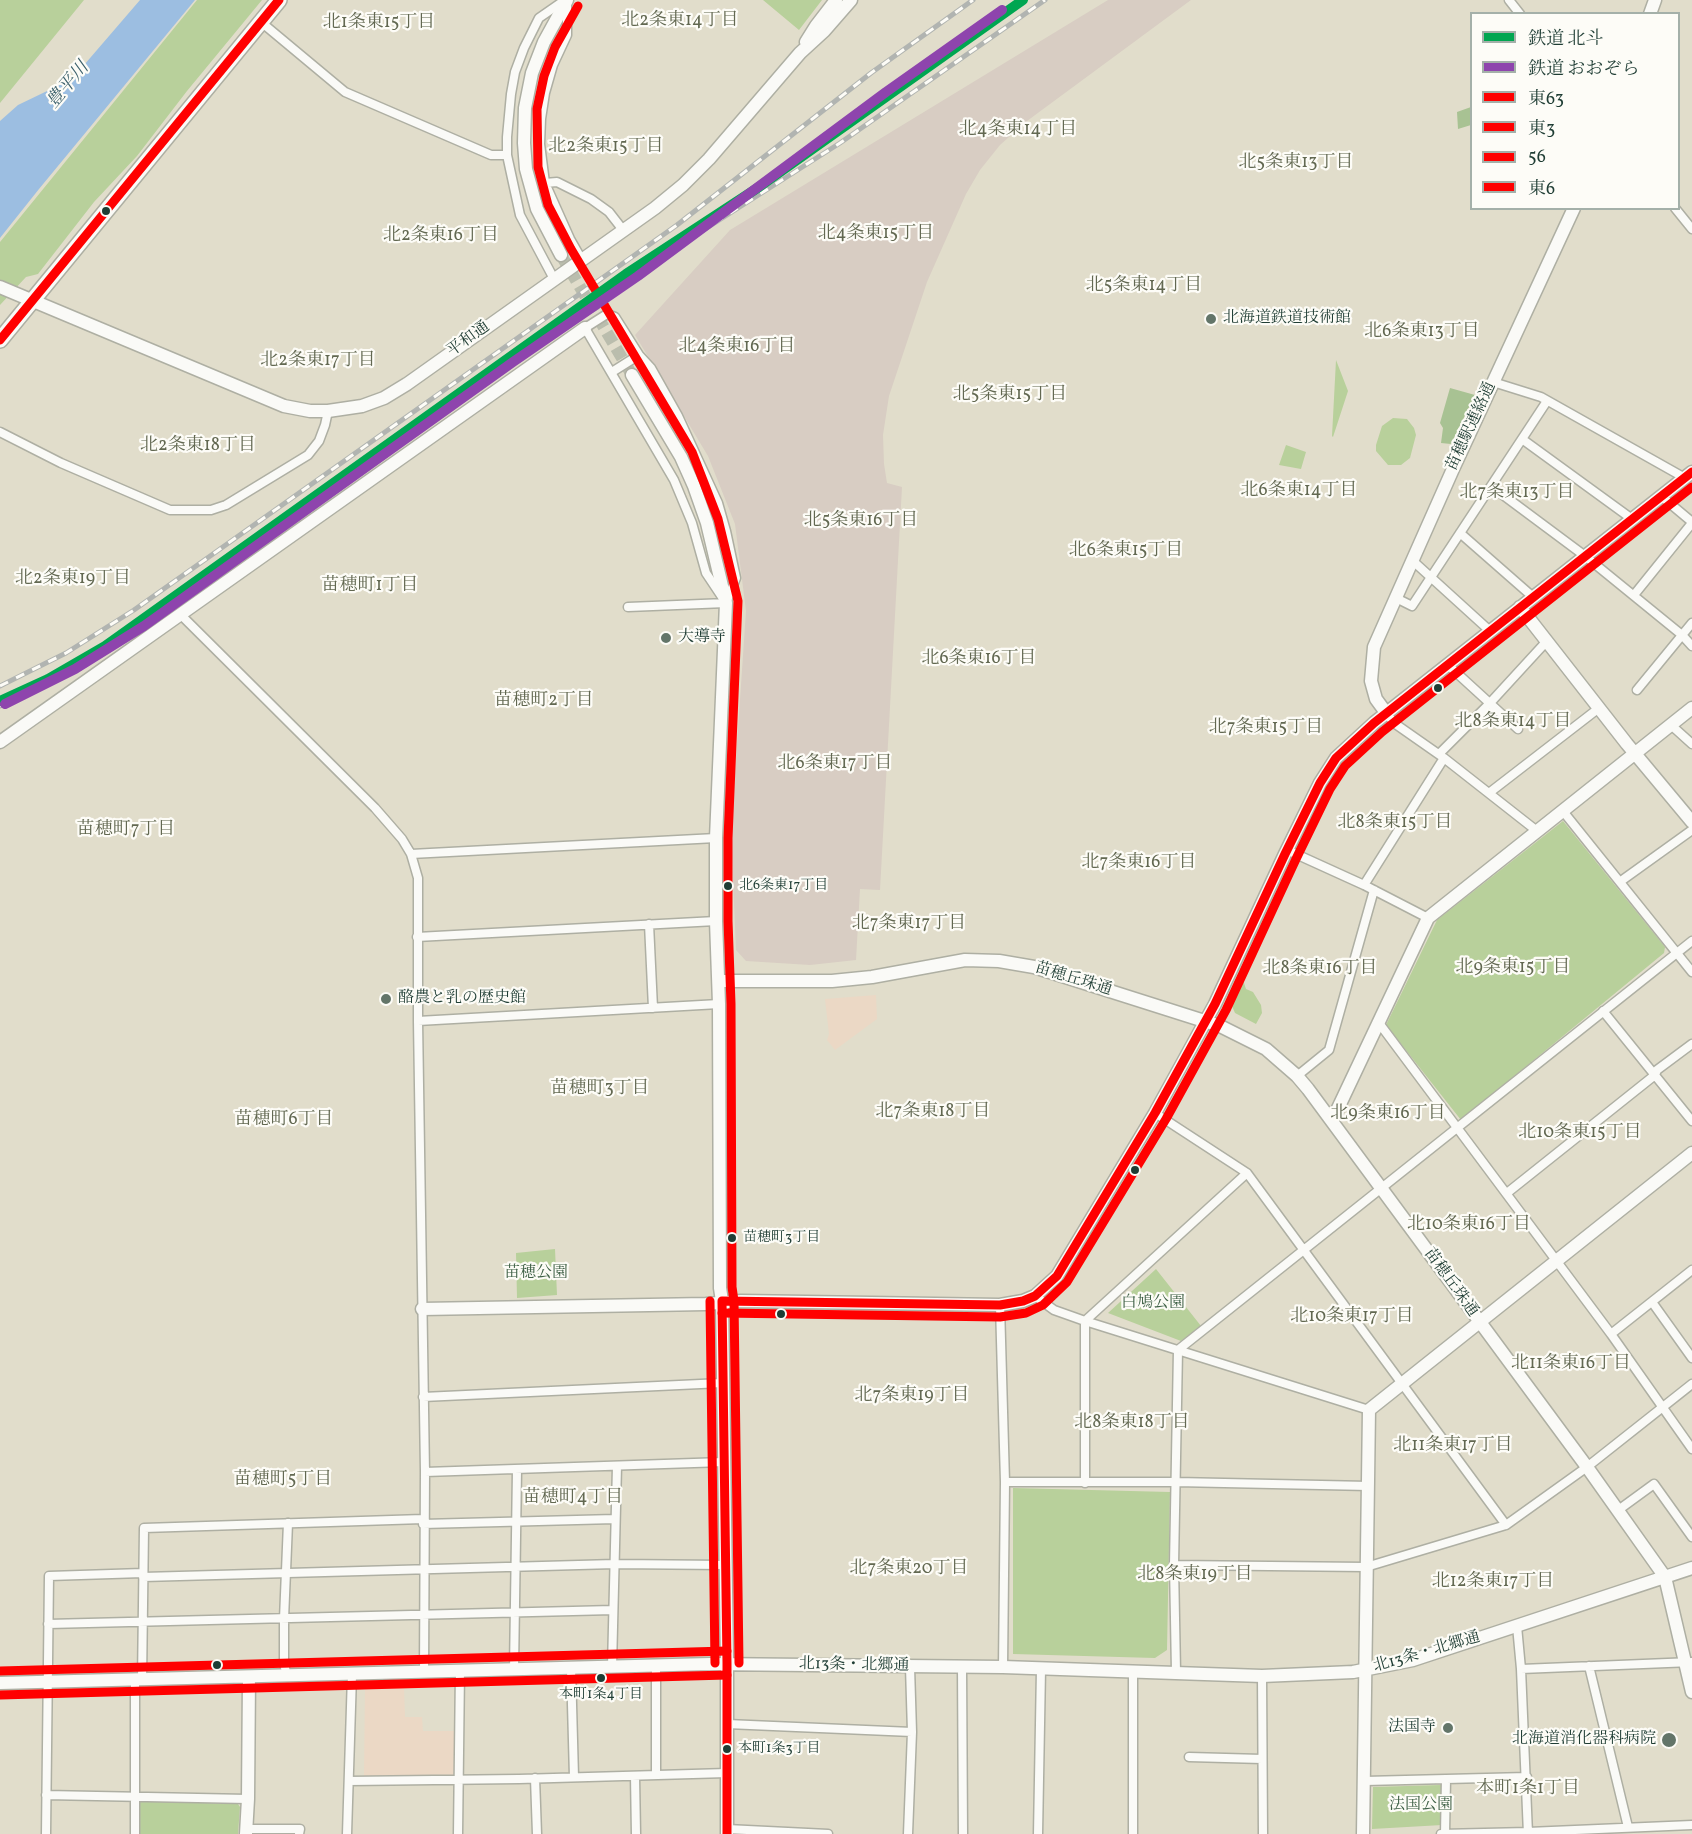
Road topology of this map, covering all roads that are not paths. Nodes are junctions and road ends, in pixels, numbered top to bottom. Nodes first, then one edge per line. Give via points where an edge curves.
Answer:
1 (279, 0) edge
2 (566, 0) edge
3 (836, 0) edge
4 (851, 0) edge
5 (1509, 0) edge
6 (1518, 12) edge
7 (261, 22) junction
8 (800, 53) junction
9 (507, 155) junction
10 (546, 183) junction
11 (1573, 210) edge
12 (1677, 210) edge
13 (1692, 229) edge
14 (623, 230) junction
15 (561, 255) tunnel mouth
16 (582, 260) junction
17 (554, 279) junction
18 (5, 289) edge
19 (34, 301) junction
20 (585, 328) junction
21 (0, 340) edge
22 (639, 355) junction
23 (612, 372) junction
24 (632, 375) tunnel mouth
25 (1492, 382) junction
26 (1547, 401) junction
27 (328, 411) junction
28 (0, 432) edge
29 (1522, 439) junction
30 (1689, 475) edge
31 (1491, 486) junction
32 (1661, 496) junction
33 (1632, 519) junction
34 (1692, 522) edge
35 (1460, 534) junction
36 (1585, 556) junction
37 (1413, 561) junction
38 (1431, 577) junction
39 (1634, 596) junction
40 (1533, 597) junction
41 (1396, 598) junction
42 (726, 603) junction
43 (628, 607) dead end
44 (1520, 607) junction
45 (181, 615) junction
46 (1692, 623) edge
47 (1490, 631) junction
48 (1682, 635) junction
49 (1546, 642) junction
50 (1692, 646) edge
51 (1448, 665) junction
52 (1637, 690) dead end
53 (1490, 703) junction
54 (1599, 708) junction
55 (1692, 708) edge
56 (1387, 714) junction
57 (1671, 725) junction
58 (1518, 729) dead end
59 (0, 742) edge
60 (1692, 744) edge
61 (1635, 753) junction
62 (1441, 756) junction
63 (1489, 793) junction
64 (1562, 810) junction
65 (1692, 822) edge
66 (1692, 830) edge
67 (1537, 831) junction
68 (716, 838) junction
69 (1287, 849) junction
70 (411, 854) junction
71 (1621, 881) junction
72 (1364, 885) junction
73 (1374, 890) junction
74 (1428, 918) junction
75 (716, 921) junction
76 (649, 924) junction
77 (417, 937) junction
78 (1692, 941) edge
79 (1677, 953) junction
80 (1692, 972) edge
81 (719, 981) junction
82 (719, 1004) junction
83 (653, 1008) junction
84 (1603, 1011) junction
85 (418, 1021) junction
86 (1203, 1023) junction
87 (1379, 1023) junction
88 (1692, 1044) edge
89 (1655, 1075) junction
90 (1297, 1076) junction
91 (1155, 1113) junction
92 (1332, 1121) junction
93 (1692, 1121) edge
94 (1457, 1127) junction
95 (1692, 1153) edge
96 (1247, 1173) junction
97 (1380, 1188) junction
98 (1507, 1193) junction
99 (1305, 1248) junction
100 (1555, 1261) junction
101 (1692, 1270) edge
102 (1035, 1296) junction
103 (722, 1301) junction
104 (1652, 1302) junction
105 (1000, 1305) junction
106 (422, 1309) junction
107 (1085, 1321) junction
108 (1479, 1322) junction
109 (1611, 1334) junction
110 (1178, 1350) junction
111 (1692, 1358) edge
112 (722, 1383) junction
113 (1403, 1383) junction
114 (1692, 1384) edge
115 (423, 1397) junction
116 (1662, 1407) junction
117 (1369, 1410) junction
118 (1692, 1449) edge
119 (723, 1462) junction
120 (616, 1466) junction
121 (1587, 1467) junction
122 (517, 1470) junction
123 (424, 1472) junction
124 (1005, 1482) junction
125 (1176, 1482) junction
126 (1084, 1483) junction
127 (1369, 1486) junction
128 (1617, 1511) junction
129 (615, 1519) junction
130 (423, 1521) junction
131 (516, 1521) junction
132 (288, 1523) junction
133 (1506, 1525) junction
134 (1692, 1537) edge
135 (615, 1564) junction
136 (1174, 1564) junction
137 (725, 1565) junction
138 (514, 1566) junction
139 (1366, 1567) junction
140 (1692, 1568) edge
141 (425, 1570) junction
142 (285, 1574) junction
143 (143, 1575) junction
144 (1665, 1577) junction
145 (613, 1610) junction
146 (514, 1612) junction
147 (424, 1615) junction
148 (284, 1619) junction
149 (142, 1621) junction
150 (48, 1624) junction
151 (1517, 1626) junction
152 (1689, 1663) edge
153 (727, 1664) junction
154 (656, 1665) junction
155 (1589, 1666) junction
156 (612, 1667) junction
157 (910, 1667) junction
158 (962, 1667) junction
159 (1003, 1667) junction
160 (571, 1668) junction
161 (514, 1669) junction
162 (1041, 1669) junction
163 (1521, 1669) junction
164 (460, 1670) junction
165 (1133, 1671) junction
166 (1366, 1671) junction
167 (1176, 1672) junction
168 (424, 1673) junction
169 (352, 1675) junction
170 (1262, 1676) junction
171 (287, 1677) junction
172 (249, 1678) junction
173 (138, 1681) junction
174 (47, 1682) junction
175 (0, 1683) edge
176 (1692, 1692) edge
177 (728, 1724) junction
178 (912, 1732) junction
179 (1189, 1757) dead end
180 (1262, 1759) junction
181 (727, 1773) junction
182 (656, 1775) junction
183 (635, 1776) junction
184 (574, 1777) junction
185 (1527, 1777) junction
186 (535, 1778) junction
187 (1446, 1779) junction
188 (458, 1780) junction
189 (349, 1781) junction
190 (1365, 1781) junction
191 (46, 1795) junction
192 (136, 1797) junction
193 (248, 1798) junction
194 (1692, 1825) edge
195 (1628, 1827) junction
196 (246, 1832) edge
197 (727, 1832) edge
198 (1528, 1833) edge
199 (46, 1834) edge
200 (135, 1834) edge
201 (299, 1834) edge
202 (347, 1834) edge
203 (458, 1834) edge
204 (537, 1834) edge
205 (636, 1834) edge
206 (828, 1834) edge
207 (908, 1834) edge
208 (963, 1834) edge
209 (1038, 1834) edge
210 (1133, 1834) edge
211 (1263, 1834) edge
212 (1363, 1834) edge
213 (1441, 1834) edge
214 (1445, 1834) edge

1 - 7 highway
2 - 9 street via 539,18 524,48 511,94
2 - 10 street via 567,35 553,65 541,120
2 - 15 street via 532,74 525,108 524,143 526,169 537,209
3 - 8 street
4 - 8 street, 平和通
5 - 6 street
7 - 9 street via 345,92 491,155
7 - 19 highway
8 - 14 street, 平和通 via 709,159 655,208
9 - 17 street via 520,215
10 - 14 street via 557,182 574,189 609,212
10 - 16 street
11 - 25 street, 苗穂駅連絡通
12 - 13 street
14 - 16 street, 平和通
16 - 17 street, 平和通
17 - 27 street, 平和通 via 384,398
18 - 19 street, 平和通
19 - 21 highway
19 - 27 street, 平和通 via 260,398 310,411
20 - 22 street via 607,314 615,317
20 - 23 street
20 - 45 street
22 - 23 street
22 - 42 street via 651,368 678,416 718,503 736,578
23 - 42 street via 674,480 692,523 706,573
24 - 42 street via 694,486
25 - 26 street
25 - 37 street, 苗穂駅連絡通
26 - 29 street
26 - 30 street
27 - 28 street via 319,441 308,455 226,506 211,510 170,510 61,464
29 - 31 street
29 - 33 street
30 - 32 street
31 - 35 street
31 - 36 street
32 - 33 street
32 - 34 street
33 - 36 street
34 - 39 street
35 - 38 street
35 - 40 street
36 - 39 street
36 - 40 street
37 - 38 street
37 - 41 street, 苗穂駅連絡通
38 - 41 street via 1412,606
38 - 47 street
39 - 48 street
40 - 44 street
41 - 56 street, 苗穂駅連絡通 via 1371,658 1372,688
42 - 43 street
42 - 68 street
44 - 47 street
44 - 49 street
45 - 59 street
45 - 70 street via 375,808
46 - 48 street
47 - 51 street
48 - 50 street
48 - 52 street
49 - 53 street
49 - 54 street
51 - 53 street
51 - 56 street
53 - 58 street
53 - 62 street
54 - 61 street
54 - 63 street
55 - 57 street
56 - 62 street
56 - 69 street via 1336,758
57 - 60 street
57 - 61 street
61 - 64 street
61 - 65 street
62 - 63 street
62 - 72 street
63 - 67 street
64 - 67 street
64 - 71 street
66 - 71 street
67 - 74 street
68 - 70 street
68 - 75 street
69 - 72 street
69 - 86 street
70 - 77 street via 418,878
71 - 79 street
72 - 73 street
73 - 74 street
73 - 90 street via 1329,1050
74 - 87 street
75 - 76 street
75 - 81 street
76 - 77 street
76 - 83 street
77 - 85 street
78 - 79 street
79 - 80 street
79 - 84 street
81 - 82 street
81 - 86 street, 苗穂丘珠通 via 832,981 965,960 999,961 1034,967
82 - 83 street
82 - 103 street
83 - 85 street
84 - 89 street
84 - 94 street
85 - 106 street
86 - 90 street, 苗穂丘珠通 via 1220,1026 1266,1049
86 - 91 street
87 - 92 street
87 - 94 street
88 - 89 street
89 - 93 street
89 - 98 street
90 - 92 street, 苗穂丘珠通
91 - 96 street
91 - 102 street via 1057,1276
92 - 97 street, 苗穂丘珠通
94 - 97 street
94 - 98 street
95 - 100 street
96 - 99 street
96 - 107 street
97 - 99 street
97 - 108 street, 苗穂丘珠通
98 - 100 street
99 - 110 street
99 - 113 street
100 - 108 street
100 - 109 street
101 - 104 street
102 - 105 street
102 - 107 street via 1054,1310
103 - 105 street
103 - 106 street
103 - 112 street
104 - 109 street
104 - 111 street
105 - 124 street
106 - 115 street
107 - 110 street
107 - 126 street
108 - 113 street
108 - 121 street, 苗穂丘珠通
109 - 116 street
110 - 117 street
110 - 125 street
112 - 115 street
112 - 119 street
113 - 117 street
113 - 133 street
114 - 116 street
115 - 123 street
116 - 118 street
116 - 121 street
117 - 127 street
119 - 120 street
119 - 137 street
120 - 122 street
120 - 129 street
121 - 128 street, 苗穂丘珠通
121 - 133 street
122 - 123 street
122 - 131 street
123 - 130 street
124 - 126 street
124 - 159 street
125 - 126 street
125 - 127 street
125 - 136 street
127 - 139 street
128 - 134 street via 1654,1484
128 - 144 street, 苗穂丘珠通
129 - 131 street
129 - 135 street
130 - 131 street
130 - 132 street
130 - 141 street
131 - 138 street
132 - 142 street
132 - 143 street via 144,1528
133 - 139 street
135 - 137 street
135 - 138 street
135 - 145 street
136 - 139 street
136 - 167 street
137 - 153 street
138 - 141 street
138 - 146 street
139 - 166 street
140 - 144 street, 北13条・北郷通
141 - 142 street
141 - 147 street
142 - 143 street
142 - 148 street
143 - 149 street
143 - 150 street via 49,1576
144 - 151 street, 北13条・北郷通
144 - 152 street, 苗穂丘珠通
145 - 146 street
145 - 156 street
146 - 147 street
146 - 161 street
147 - 148 street
147 - 168 street
148 - 149 street
148 - 171 street
149 - 150 street
149 - 173 street
150 - 174 street
151 - 163 street
151 - 166 street, 北13条・北郷通
152 - 155 street
152 - 176 street, 苗穂丘珠通
153 - 154 street, 北13条・北郷通
153 - 157 street, 北13条・北郷通
153 - 177 street
154 - 156 street, 北13条・北郷通
154 - 182 street
155 - 163 street
155 - 195 street
156 - 160 street, 北13条・北郷通
157 - 158 street, 北13条・北郷通
157 - 178 street
158 - 159 street, 北13条・北郷通
158 - 208 street
159 - 162 street, 北13条・北郷通
160 - 161 street, 北13条・北郷通
160 - 184 street
161 - 164 street, 北13条・北郷通
162 - 165 street, 北13条・北郷通
162 - 209 street
163 - 185 street
164 - 168 street, 北13条・北郷通
164 - 188 street
165 - 167 street, 北13条・北郷通
165 - 210 street
166 - 170 street, 北13条・北郷通
166 - 190 street
167 - 170 street, 北13条・北郷通
168 - 169 street, 北13条・北郷通
169 - 171 street, 北13条・北郷通
169 - 189 street
170 - 180 street
171 - 172 street, 北13条・北郷通
172 - 173 street, 北13条・北郷通
172 - 193 street
173 - 174 street, 北13条・北郷通
173 - 192 street
174 - 175 street, 北13条・北郷通
174 - 191 street
177 - 178 street
177 - 181 street
178 - 207 street
179 - 180 street
180 - 211 street
181 - 182 street
181 - 197 street
182 - 183 street
183 - 184 street
183 - 205 street
184 - 186 street
185 - 187 street
185 - 198 street
186 - 188 street
186 - 204 street
187 - 190 street
187 - 214 street
188 - 189 street
188 - 203 street
189 - 202 street
190 - 212 street
191 - 192 street
191 - 199 street
192 - 193 street
192 - 200 street
193 - 196 street
194 - 195 street
195 - 198 street
196 - 201 street via 300,1828
197 - 206 street
198 - 214 street
213 - 214 street

